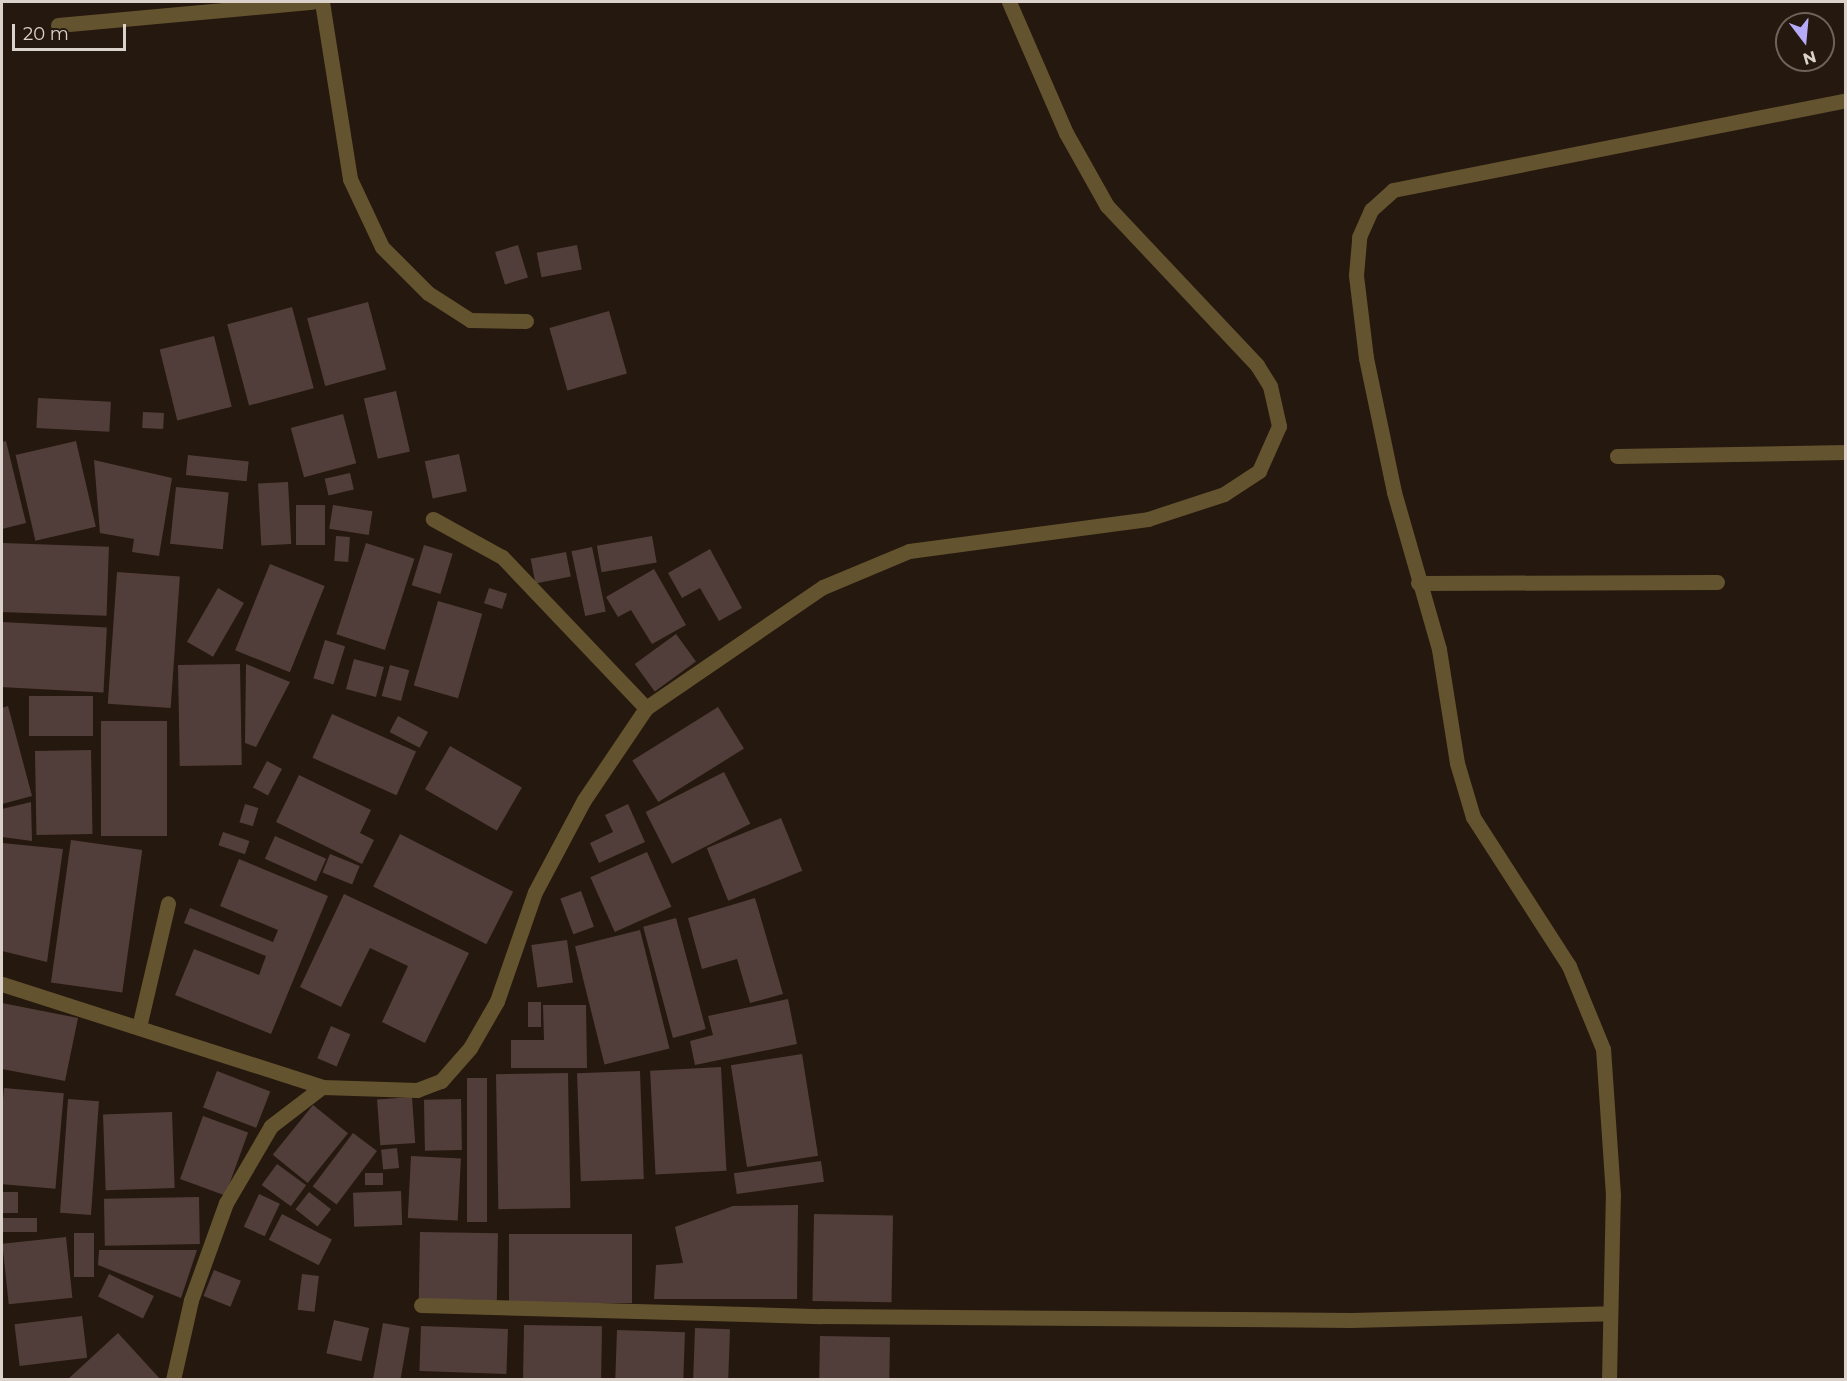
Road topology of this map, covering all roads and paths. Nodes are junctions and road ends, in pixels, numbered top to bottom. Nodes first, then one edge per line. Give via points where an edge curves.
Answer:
1 (312, 2) edge
2 (322, 2) edge
3 (1009, 2) edge
4 (58, 25) dead end
5 (1845, 100) edge
6 (526, 321) dead end
7 (1845, 452) edge
8 (1617, 456) dead end
9 (433, 519) dead end
10 (1717, 582) dead end
11 (1418, 583) junction
12 (646, 708) junction
13 (168, 903) dead end
14 (2, 984) edge
15 (139, 1027) junction
16 (322, 1087) junction
17 (421, 1305) dead end
18 (1610, 1313) junction
19 (173, 1380) edge
20 (1609, 1380) edge

1 - 4 street
2 - 6 street via 350,179 382,247 428,293 470,320
3 - 12 street via 1066,133 1107,206 1257,365 1270,386 1280,426 1259,471 1224,494 1148,519 909,552 824,587
5 - 11 street via 1393,190 1371,210 1359,237 1356,275 1386,453
7 - 8 street
9 - 12 street via 502,557
10 - 11 street
11 - 18 street via 1439,650 1457,763 1473,817 1569,966 1603,1049 1613,1195
12 - 16 street via 584,800 535,892 497,1001 470,1048 441,1081 417,1090
13 - 15 street
14 - 15 street
15 - 16 street
16 - 19 street via 271,1126 226,1203 191,1300
17 - 18 street via 822,1316 1351,1320
18 - 20 street

